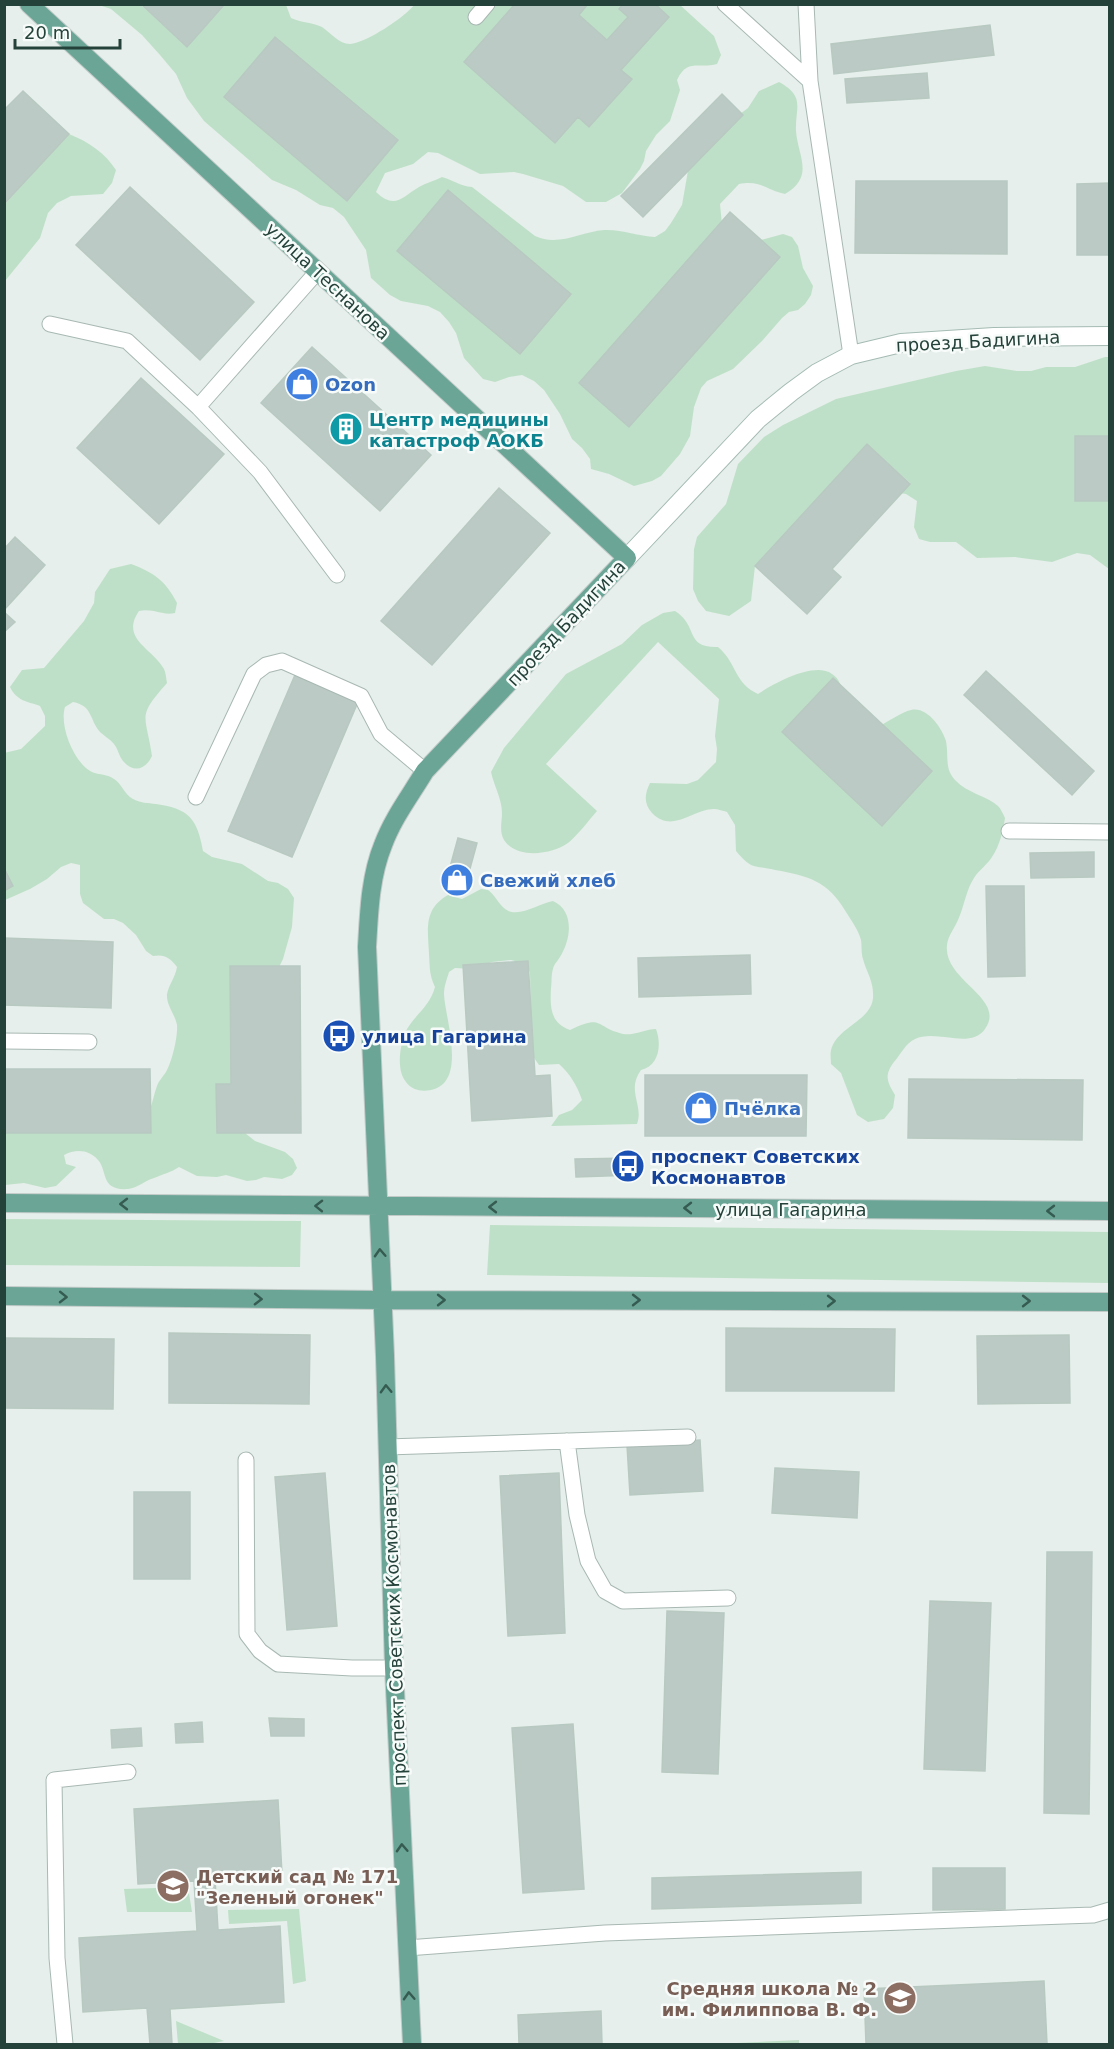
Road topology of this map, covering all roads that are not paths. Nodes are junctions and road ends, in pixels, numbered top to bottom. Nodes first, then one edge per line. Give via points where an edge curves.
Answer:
1 (29, 4) edge
2 (487, 4) edge
3 (725, 4) edge
4 (806, 4) edge
5 (476, 17) dead end
6 (810, 81) junction
7 (317, 272) junction
8 (50, 324) dead end
9 (1110, 336) edge
10 (851, 355) junction
11 (198, 407) junction
12 (627, 558) junction
13 (337, 575) dead end
14 (425, 771) junction
15 (196, 797) dead end
16 (1010, 831) dead end
17 (1110, 832) edge
18 (4, 1041) edge
19 (89, 1042) dead end
20 (4, 1203) edge
21 (378, 1206) junction
22 (1110, 1211) edge
23 (4, 1296) edge
24 (383, 1300) junction
25 (1110, 1302) edge
26 (688, 1437) dead end
27 (567, 1441) junction
28 (387, 1447) junction
29 (246, 1460) dead end
30 (728, 1598) dead end
31 (394, 1668) junction
32 (128, 1772) dead end
33 (1110, 1910) edge
34 (407, 1948) junction
35 (65, 2044) edge
36 (412, 2044) edge

1 - 7 main road, улица Теснанова
2 - 5 lane
3 - 6 lane
4 - 6 lane
6 - 10 lane
7 - 11 lane
7 - 12 main road, улица Теснанова
8 - 11 lane via 126,341
9 - 10 main road, проезд Бадигина via 901,343
10 - 12 main road, проезд Бадигина via 817,373 758,419
11 - 13 lane via 260,472
12 - 14 main road, проезд Бадигина
14 - 15 lane via 381,734 361,696 282,661 266,665 254,674
14 - 21 main road, проезд Бадигина via 382,846 370,900 367,946
16 - 17 lane
18 - 19 lane
21 -> 20 main road, улица Гагарина
22 -> 21 main road, улица Гагарина
24 -> 21 main road, проспект Советских Космонавтов
23 -> 24 main road
24 -> 25 main road
28 -> 24 main road, проспект Советских Космонавтов
26 - 27 lane
27 - 28 lane
27 - 30 lane via 588,1561 604,1591 623,1601
28 - 31 main road, проспект Советских Космонавтов
29 - 31 lane via 247,1634 260,1651 278,1664
34 -> 31 main road, проспект Советских Космонавтов
32 - 35 lane via 54,1780 57,1958
33 - 34 lane via 1093,1915 605,1933
36 -> 34 main road, проспект Советских Космонавтов

